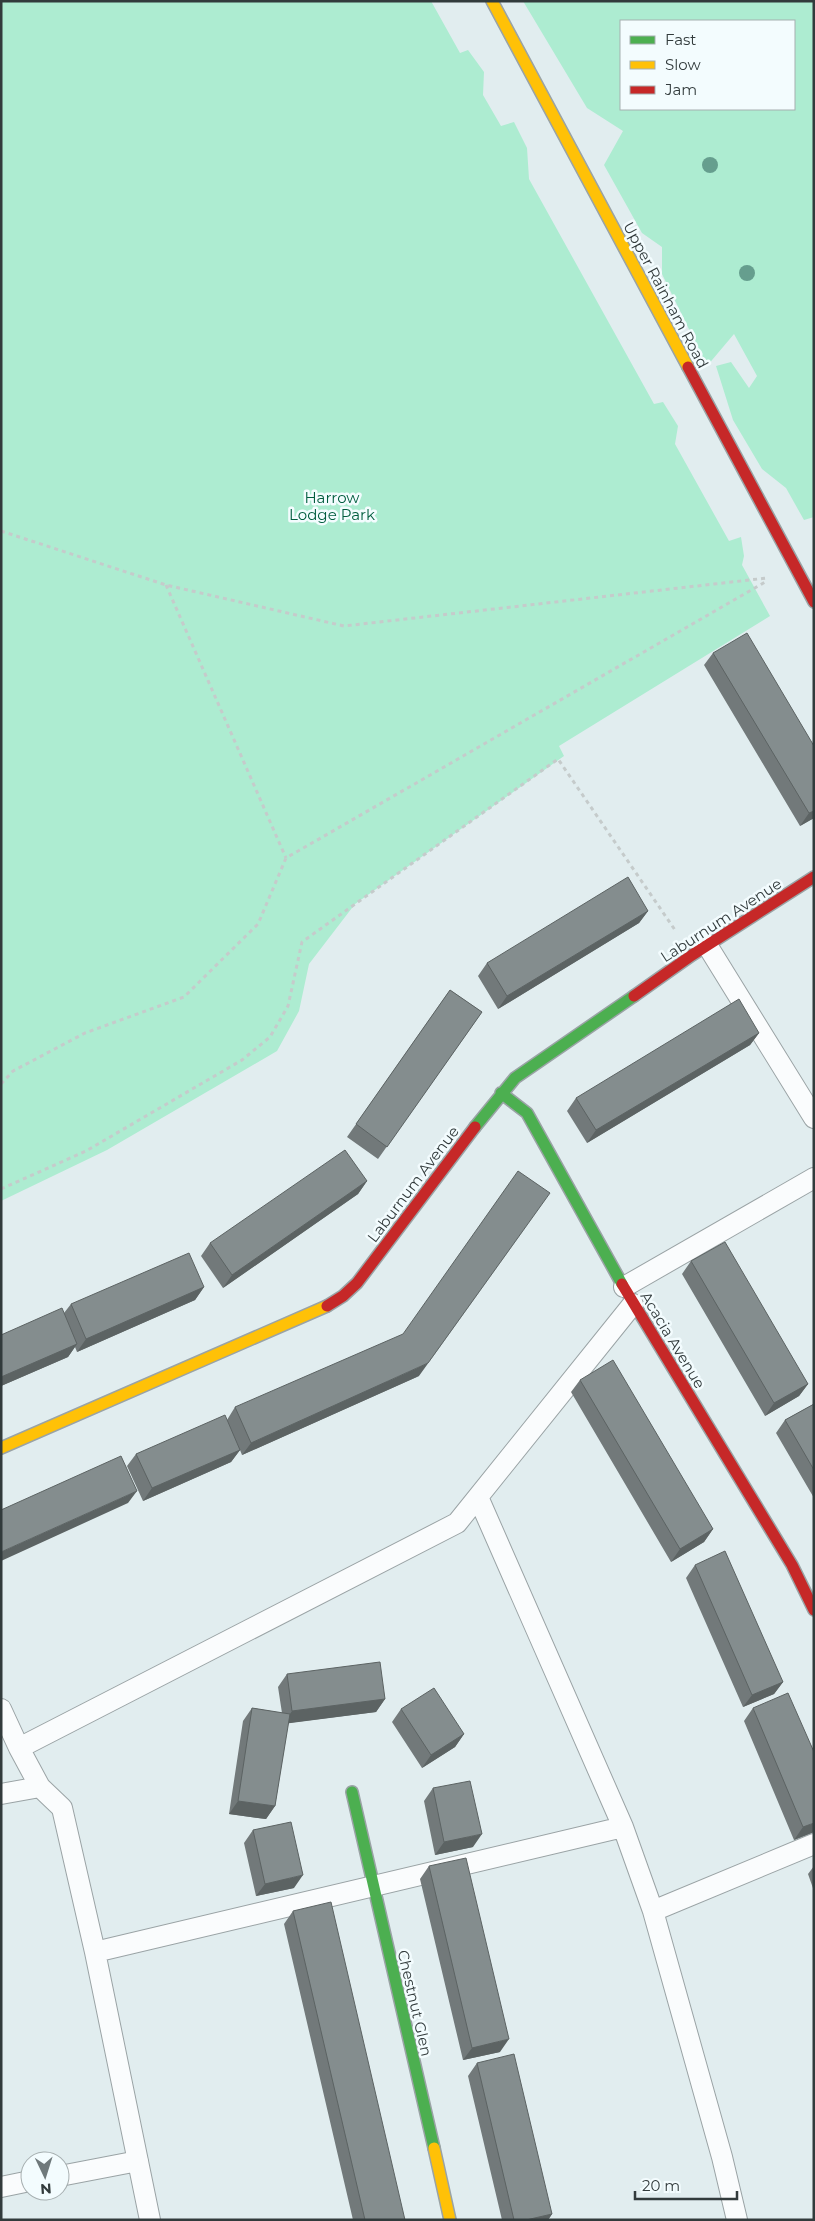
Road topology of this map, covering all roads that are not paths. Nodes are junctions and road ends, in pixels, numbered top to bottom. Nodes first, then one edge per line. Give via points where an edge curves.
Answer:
1 (492, 1) edge
2 (814, 602) edge
3 (814, 877) edge
4 (700, 950) junction
5 (500, 1092) junction
6 (814, 1118) edge
7 (814, 1178) edge
8 (628, 1296) junction
9 (1, 1448) edge
10 (478, 1497) junction
11 (814, 1610) edge
12 (1, 1709) edge
13 (19, 1748) junction
14 (40, 1788) junction
15 (352, 1792) dead end
16 (1, 1794) edge
17 (623, 1827) junction
18 (814, 1844) edge
19 (373, 1885) junction
20 (653, 1911) junction
21 (96, 1952) junction
22 (138, 2162) junction
23 (70, 2174) edge
24 (20, 2183) edge
25 (1, 2187) edge
26 (150, 2220) edge
27 (450, 2220) edge
28 (738, 2220) edge

1 - 2 street, Upper Rainham Road
3 - 4 street, Laburnum Avenue
4 - 5 street, Laburnum Avenue via 515,1078
4 - 6 lane
5 - 8 street, Acacia Avenue via 527,1113
5 - 9 street, Laburnum Avenue via 357,1283 343,1296
7 - 8 lane
8 - 10 lane
8 - 11 street, Acacia Avenue via 792,1564
10 - 13 lane via 457,1523
10 - 17 lane
12 - 13 lane
13 - 14 lane
14 - 16 lane
14 - 21 lane via 62,1808
15 - 19 street, Chestnut Glen
17 - 19 lane
17 - 20 lane
18 - 20 lane
19 - 21 lane
19 - 27 street, Chestnut Glen
20 - 28 lane
21 - 22 lane
22 - 23 lane
22 - 26 lane
24 - 25 lane

